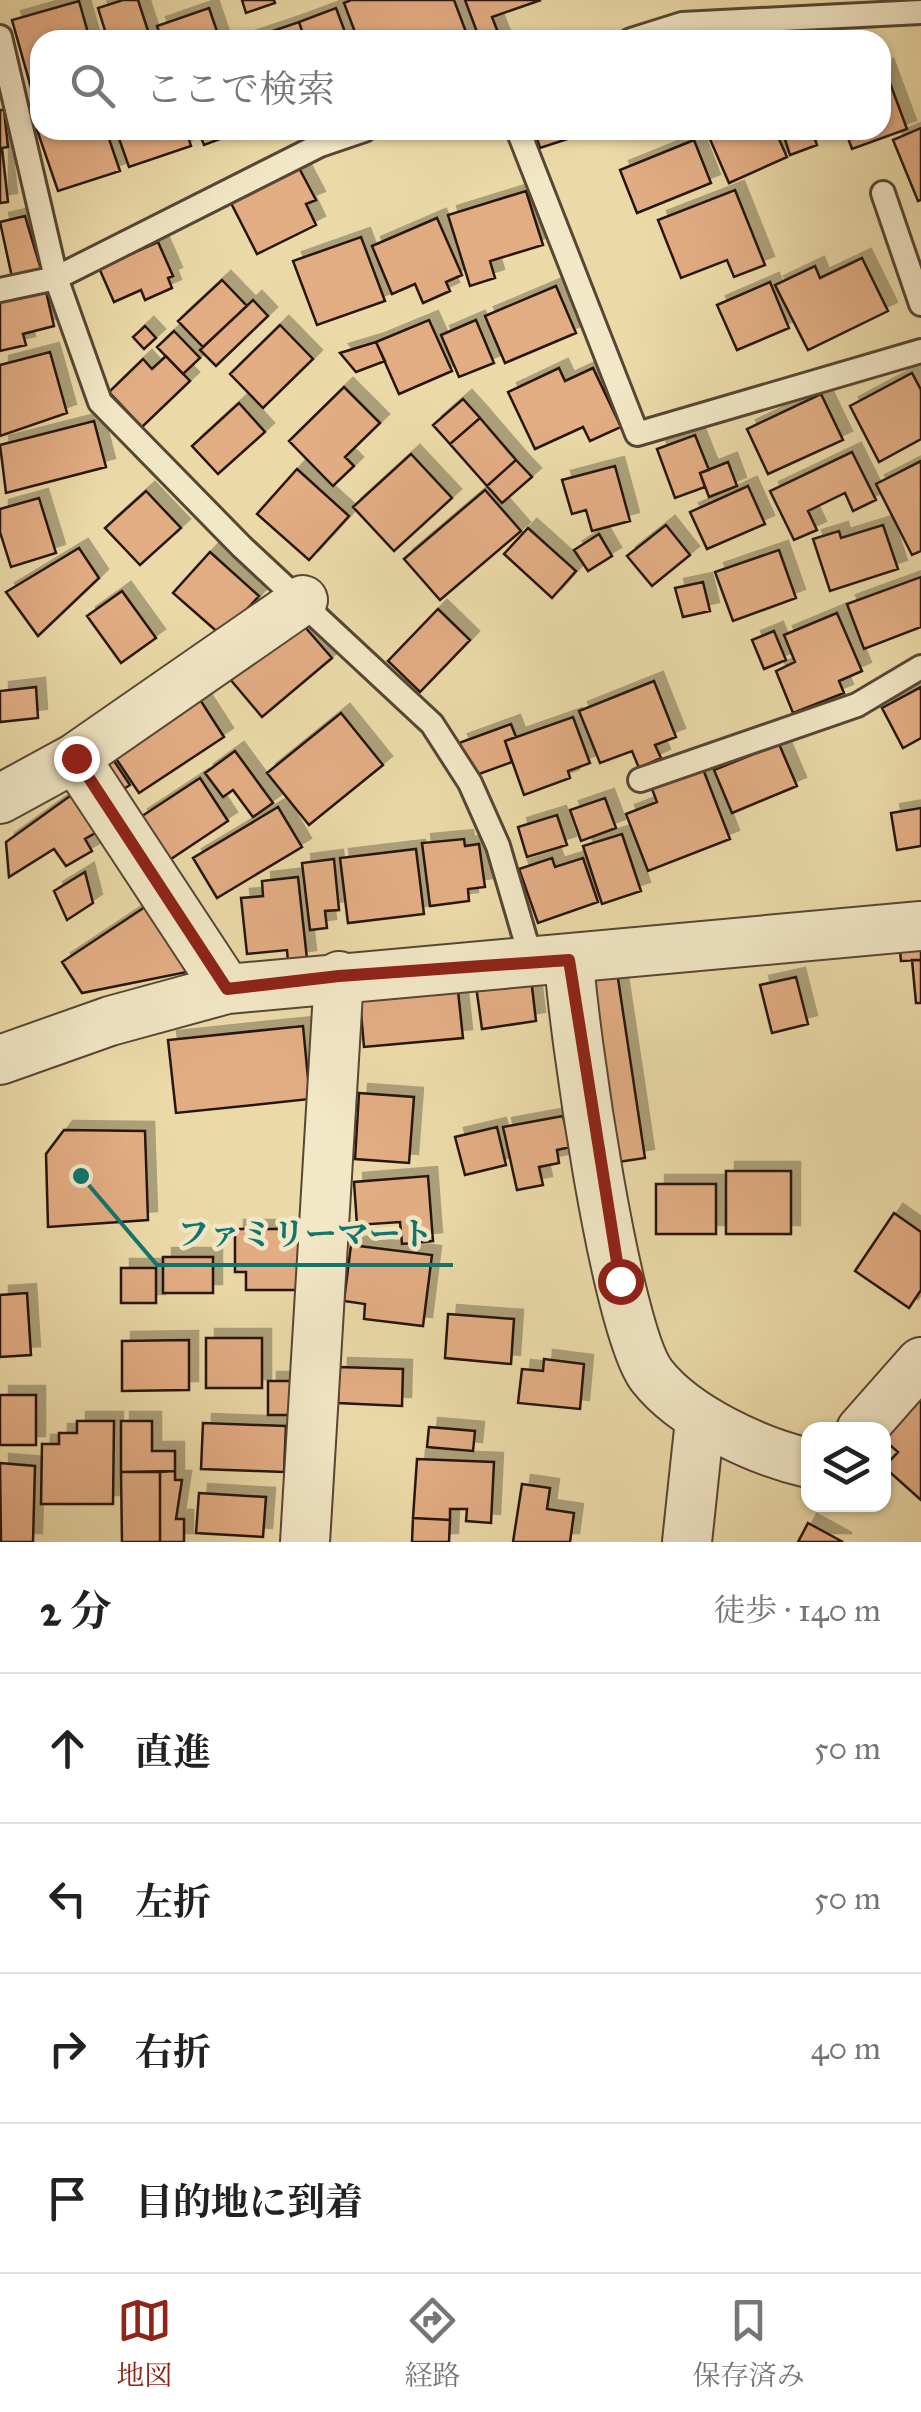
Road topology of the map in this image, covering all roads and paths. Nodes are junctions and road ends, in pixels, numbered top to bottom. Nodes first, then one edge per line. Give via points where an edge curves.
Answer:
1 (921, 12) edge
2 (663, 30) edge
3 (0, 37) edge
4 (336, 140) edge
5 (522, 140) edge
6 (884, 193) dead end
7 (56, 278) junction
8 (0, 290) edge
9 (921, 304) edge
10 (921, 351) edge
11 (303, 600) junction
12 (921, 667) edge
13 (76, 758) junction
14 (640, 780) dead end
15 (0, 799) edge
16 (921, 926) edge
17 (550, 961) junction
18 (339, 976) junction
19 (227, 989) junction
20 (0, 1060) edge
21 (921, 1362) edge
22 (700, 1420) junction
23 (869, 1422) edge
24 (801, 1460) edge
25 (305, 1542) edge
26 (687, 1542) edge

1 - 2 lane
3 - 7 lane
4 - 7 lane
5 - 10 lane via 637,434
6 - 9 lane
7 - 8 lane
7 - 11 lane via 100,402
11 - 13 street
11 - 17 lane via 432,724 470,783
12 - 14 lane via 857,705
13 - 15 street
13 - 19 street
16 - 17 street
17 - 18 street
17 - 22 street via 635,1340 650,1374
18 - 19 street
18 - 25 street
19 - 20 street
21 - 23 street
22 - 24 street
22 - 26 street

